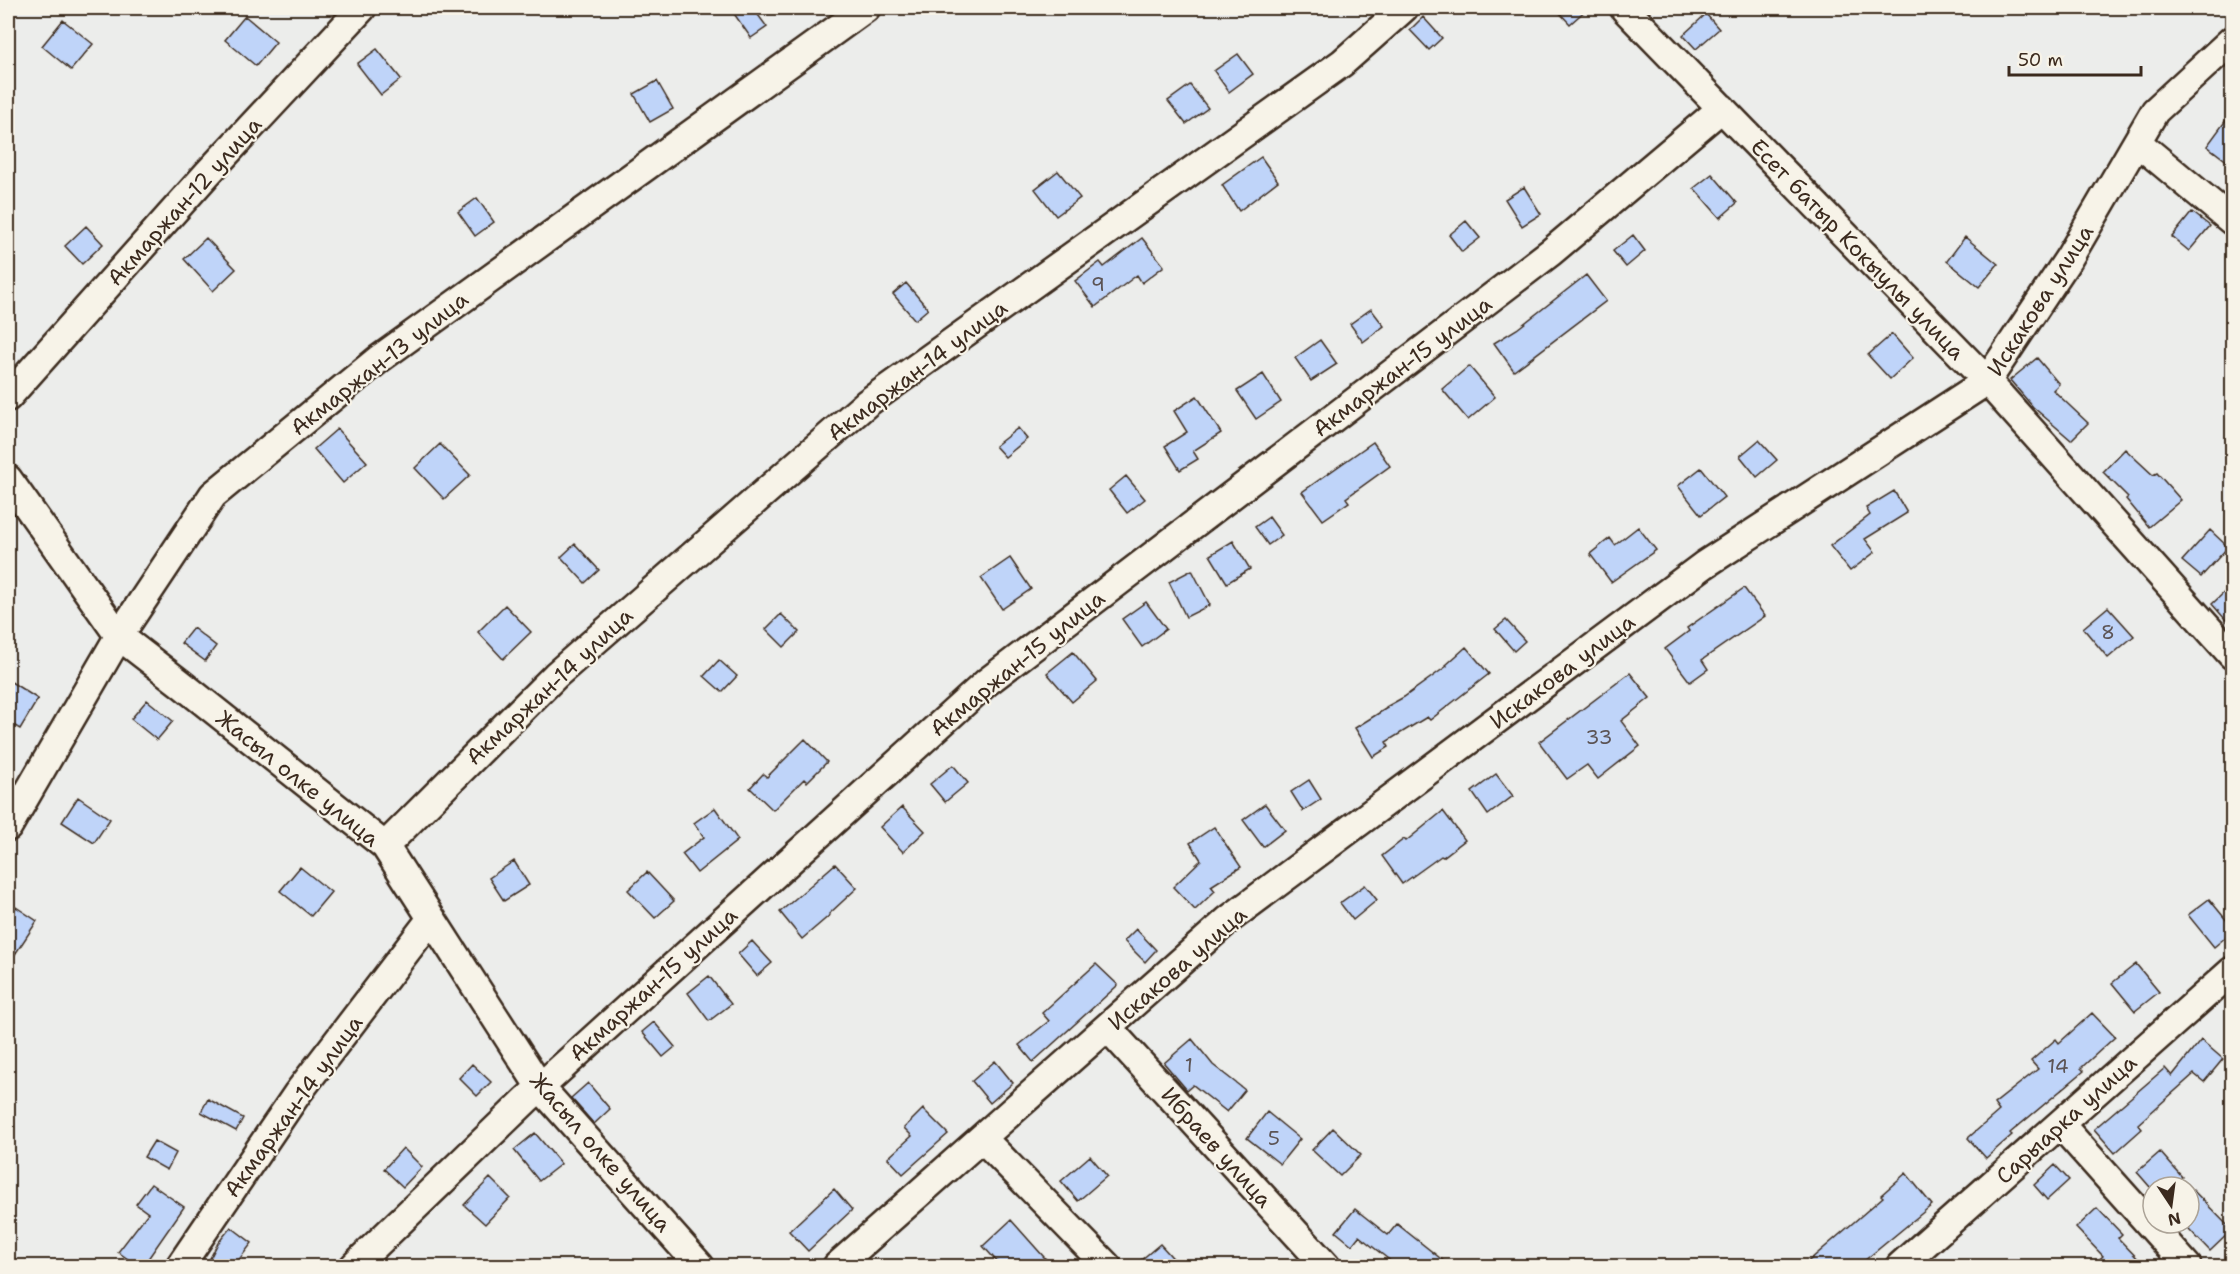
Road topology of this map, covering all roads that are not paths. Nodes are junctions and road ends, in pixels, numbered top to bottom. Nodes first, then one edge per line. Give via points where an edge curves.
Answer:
1 (363, 8) edge
2 (866, 8) edge
3 (1404, 8) edge
4 (1624, 8) edge
5 (2232, 40) edge
6 (1722, 108) junction
7 (2137, 142) junction
8 (2232, 221) edge
9 (1987, 381) junction
10 (8, 398) edge
11 (8, 478) edge
12 (119, 636) junction
13 (2232, 655) edge
14 (8, 827) edge
15 (385, 846) junction
16 (432, 919) junction
17 (2232, 971) edge
18 (1108, 1028) junction
19 (540, 1087) junction
20 (2060, 1124) junction
21 (982, 1140) junction
22 (180, 1266) edge
23 (354, 1266) edge
24 (700, 1266) edge
25 (837, 1266) edge
26 (1107, 1266) edge
27 (1326, 1266) edge
28 (1900, 1266) edge
29 (2187, 1266) edge

1 - 10 street, Акмаржан-12 улица via 207,174
2 - 12 street, Акмаржан-13 улица via 379,359 213,495
3 - 15 street, Акмаржан-14 улица via 1342,63 867,403 556,675
4 - 6 street, Есет батыр Кокыулы улица
5 - 7 street, Искакова улица via 2155,111
6 - 9 street, Есет батыр Кокыулы улица
6 - 19 street, Акмаржан-15 улица via 1551,252 987,682
7 - 8 street
7 - 9 street, Искакова улица via 2069,258
9 - 13 street, Есет батыр Кокыулы улица
9 - 18 street, Искакова улица via 1695,572 1228,920
11 - 12 street, Жасыл олке улица
12 - 14 street, Акмаржан-13 улица
12 - 15 street, Жасыл олке улица
15 - 16 street, Жасыл олке улица
16 - 19 street, Жасыл олке улица
16 - 22 street, Акмаржан-14 улица via 297,1094
17 - 20 street, Сарыарка улица
18 - 21 street, Искакова улица
18 - 27 street, Ибраев улица
19 - 23 street, Акмаржан-15 улица
19 - 24 street, Жасыл олке улица
20 - 28 street, Сарыарка улица
20 - 29 street
21 - 25 street, Искакова улица
21 - 26 street

